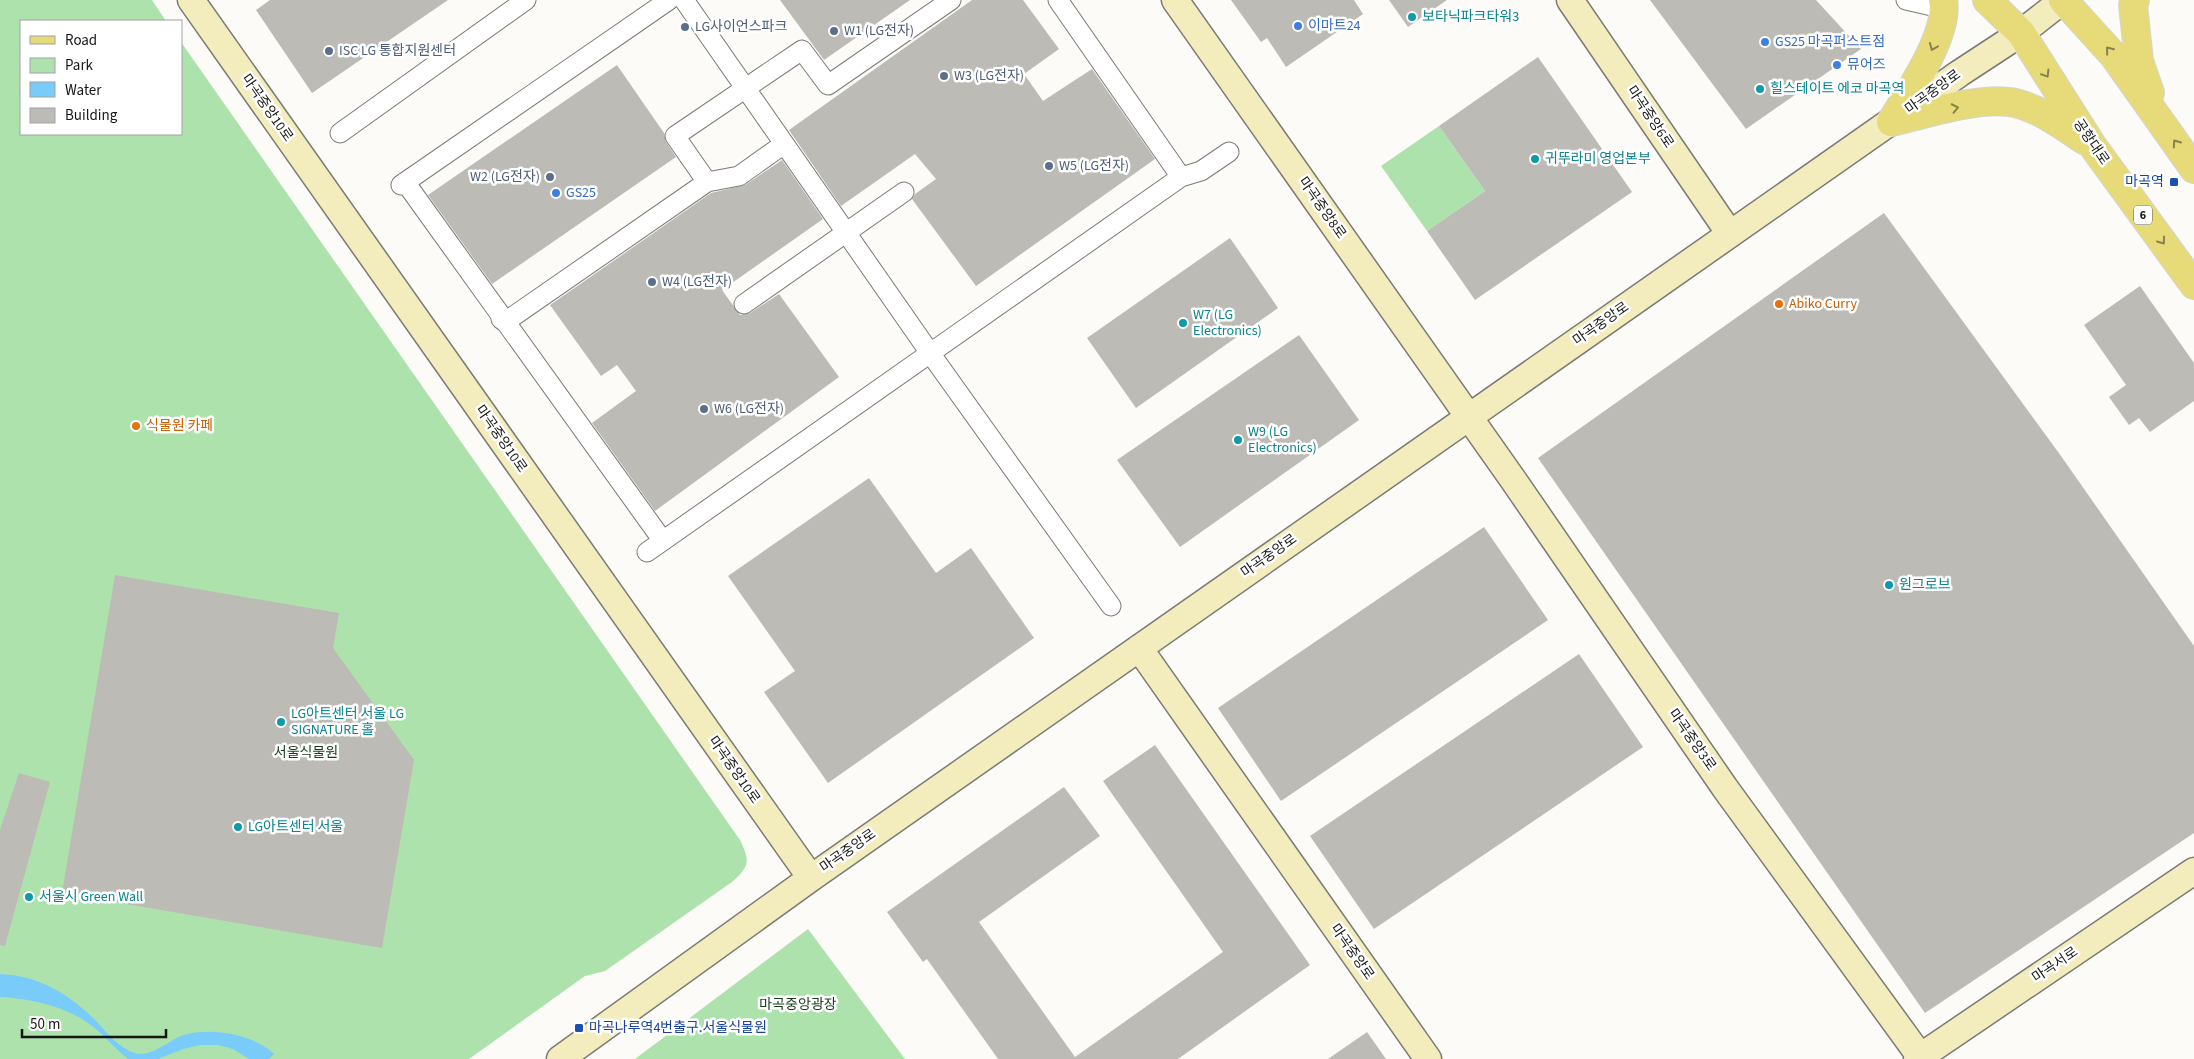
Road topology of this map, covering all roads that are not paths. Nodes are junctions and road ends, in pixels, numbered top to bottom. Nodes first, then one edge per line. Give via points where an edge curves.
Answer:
1 (191, 0) edge
2 (526, 0) edge
3 (669, 0) edge
4 (684, 0) edge
5 (951, 0) edge
6 (1058, 0) edge
7 (1175, 0) edge
8 (1570, 0) edge
9 (1906, 0) edge
10 (1988, 0) edge
11 (2063, 0) edge
12 (2135, 0) edge
13 (1938, 3) edge
14 (2021, 32) junction
15 (745, 87) junction
16 (2158, 118) junction
17 (1891, 122) junction
18 (340, 133) dead end
19 (784, 144) junction
20 (2092, 145) junction
21 (1229, 152) dead end
22 (2194, 169) edge
23 (1181, 177) junction
24 (707, 182) junction
25 (904, 192) dead end
26 (846, 233) junction
27 (1730, 234) junction
28 (2194, 285) edge
29 (744, 304) dead end
30 (503, 320) junction
31 (930, 353) junction
32 (1468, 417) junction
33 (1111, 606) dead end
34 (1140, 648) junction
35 (2194, 871) edge
36 (810, 878) junction
37 (1920, 1058) edge
38 (560, 1059) edge
39 (1428, 1059) edge

1 - 36 street, 마곡중앙10로
2 - 18 street
3 - 30 street via 403,183
4 - 15 street
5 - 15 street via 828,85 802,50
6 - 23 street
7 - 32 street, 마곡중앙8로
8 - 27 street, 마곡중앙6로
9 - 13 street
10 - 14 main road, 공항대로 / 6
11 - 14 street, 마곡중앙로
16 -> 11 main road via 2114,56
12 - 16 main road via 2139,61
13 -> 17 main road via 1945,8 1932,51
14 - 17 street, 마곡중앙로
14 -> 20 main road, 공항대로 / 6
15 - 19 street
15 - 24 street via 675,136
22 -> 16 main road
17 -> 20 main road via 1963,106 2010,102 2030,109
17 - 27 street, 마곡중앙로
19 - 24 street via 739,176
19 - 26 street
20 -> 28 main road, 공항대로 / 6
21 - 23 street via 1201,171
23 - 31 street
24 - 30 street
25 - 26 street
26 - 29 street
26 - 31 street
27 - 32 street, 마곡중앙로
30 - 31 street via 655,546
31 - 33 street
32 - 34 street, 마곡중앙로
32 - 37 street, 마곡중앙3로 via 1725,788
34 - 36 street, 마곡중앙로
34 - 39 street, 마곡중앙로
35 - 37 street, 마곡서로
36 - 38 street, 마곡중앙로

